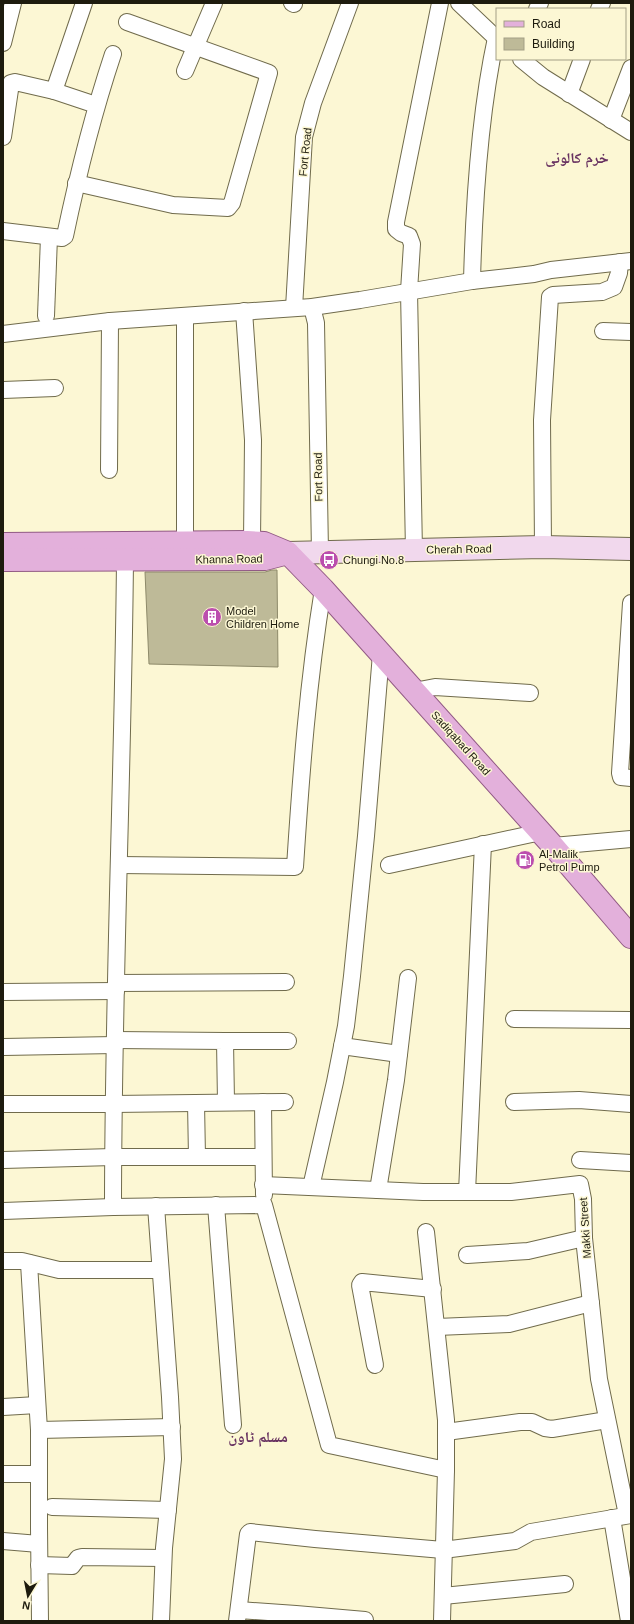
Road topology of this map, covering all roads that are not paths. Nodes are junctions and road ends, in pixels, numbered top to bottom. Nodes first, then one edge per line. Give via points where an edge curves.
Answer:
1 (12, 3) edge
2 (84, 3) edge
3 (214, 3) edge
4 (350, 3) edge
5 (440, 3) edge
6 (465, 5) edge
7 (127, 22) dead end
8 (496, 37) edge
9 (496, 42) edge
10 (3, 43) edge
11 (195, 47) junction
12 (113, 54) dead end
13 (522, 60) edge
14 (582, 60) edge
15 (631, 68) edge
16 (185, 71) dead end
17 (54, 91) junction
18 (569, 94) junction
19 (96, 105) junction
20 (611, 120) junction
21 (631, 132) edge
22 (3, 137) edge
23 (76, 183) junction
24 (3, 231) edge
25 (49, 236) junction
26 (626, 262) edge
27 (472, 281) junction
28 (409, 291) junction
29 (312, 306) junction
30 (294, 308) junction
31 (244, 311) junction
32 (46, 316) dead end
33 (185, 316) junction
34 (110, 321) junction
35 (603, 332) dead end
36 (631, 332) edge
37 (3, 334) edge
38 (55, 388) dead end
39 (3, 390) edge
40 (109, 470) dead end
41 (185, 542) junction
42 (252, 542) junction
43 (3, 544) edge
44 (543, 547) junction
45 (631, 548) edge
46 (125, 551) junction
47 (414, 551) junction
48 (320, 552) junction
49 (288, 553) junction
50 (3, 560) edge
51 (323, 589) junction
52 (631, 604) edge
53 (381, 654) junction
54 (414, 691) junction
55 (530, 693) dead end
56 (631, 778) edge
57 (547, 839) junction
58 (631, 839) edge
59 (483, 844) junction
60 (390, 865) dead end
61 (119, 866) junction
62 (631, 937) edge
63 (408, 978) dead end
64 (286, 982) dead end
65 (116, 987) junction
66 (3, 992) edge
67 (514, 1019) dead end
68 (631, 1020) edge
69 (225, 1041) junction
70 (288, 1041) dead end
71 (115, 1042) junction
72 (342, 1046) junction
73 (3, 1047) edge
74 (399, 1054) junction
75 (226, 1102) junction
76 (263, 1102) junction
77 (285, 1102) dead end
78 (514, 1102) dead end
79 (196, 1103) junction
80 (3, 1104) edge
81 (113, 1104) junction
82 (631, 1104) edge
83 (113, 1157) junction
84 (197, 1157) junction
85 (263, 1157) junction
86 (3, 1160) edge
87 (580, 1160) dead end
88 (631, 1163) edge
89 (263, 1186) junction
90 (310, 1187) junction
91 (378, 1190) junction
92 (467, 1192) junction
93 (216, 1205) junction
94 (264, 1205) junction
95 (156, 1206) junction
96 (112, 1207) junction
97 (3, 1211) edge
98 (426, 1232) dead end
99 (584, 1238) junction
100 (467, 1255) dead end
101 (3, 1261) edge
102 (29, 1263) junction
103 (160, 1270) junction
104 (433, 1289) junction
105 (591, 1303) junction
106 (437, 1327) junction
107 (375, 1365) dead end
108 (37, 1405) junction
109 (3, 1407) edge
110 (607, 1420) junction
111 (232, 1425) dead end
112 (172, 1427) junction
113 (39, 1430) junction
114 (446, 1432) junction
115 (446, 1470) junction
116 (3, 1474) edge
117 (39, 1474) junction
118 (52, 1507) dead end
119 (168, 1510) junction
120 (623, 1516) edge
121 (3, 1541) edge
122 (39, 1544) junction
123 (443, 1550) junction
124 (163, 1558) junction
125 (39, 1565) junction
126 (565, 1584) dead end
127 (443, 1596) junction
128 (238, 1616) edge
129 (365, 1620) edge
130 (40, 1621) edge
131 (161, 1621) edge
132 (442, 1621) edge
133 (629, 1621) edge

1 - 10 street
2 - 17 street
3 - 11 street
4 - 30 street, Fort Road via 313,103 304,137
5 - 28 street via 396,222 396,229 409,236 412,244
6 - 8 street
7 - 11 street
9 - 27 street via 482,122
11 - 16 street
11 - 23 street via 269,74 232,203 228,208 173,205
12 - 19 street
13 - 18 street
14 - 18 street
15 - 20 street
17 - 19 street
17 - 22 street via 10,83
18 - 20 street
19 - 23 street
20 - 21 street
23 - 25 street via 65,236
24 - 25 street
25 - 32 street
26 - 27 street
26 - 44 street via 614,287 602,292 550,297 542,420
27 - 28 street
28 - 29 street
28 - 47 street
29 - 30 street
29 - 48 street, Fort Road via 316,324
30 - 31 street
31 - 33 street
31 - 42 street via 253,440
33 - 34 street
33 - 41 street
34 - 37 street
34 - 40 street
35 - 36 street
38 - 39 street
41 - 42 main road, Khanna Road
41 - 46 main road, Khanna Road
42 - 49 main road, Khanna Road via 264,543
43 - 46 main road, Khanna Road
44 - 45 street, Cherah Road
44 - 47 street, Cherah Road
46 - 49 main road, Khanna Road via 265,559
46 - 50 main road, Khanna Road
46 - 61 street
47 - 48 street, Cherah Road
48 - 49 street, Cherah Road
49 - 51 main road, Sadiqabad Road
51 - 53 main road, Sadiqabad Road
51 - 61 street via 301,773 295,867
52 - 56 street via 620,773 621,777
53 - 54 main road, Sadiqabad Road
53 - 72 street via 352,976
54 - 55 street via 435,687
54 - 57 main road, Sadiqabad Road
57 - 58 street
57 - 59 street
57 - 62 main road, Sadiqabad Road
59 - 60 street
59 - 92 street
61 - 65 street
63 - 74 street
64 - 65 street
65 - 66 street
65 - 71 street
67 - 68 street
69 - 70 street
69 - 71 street
69 - 75 street
71 - 73 street
71 - 81 street
72 - 74 street
72 - 90 street
74 - 91 street
75 - 76 street
75 - 79 street
76 - 77 street
76 - 85 street
78 - 82 street via 579,1100
79 - 81 street
79 - 84 street
80 - 81 street
81 - 83 street
83 - 84 street
83 - 86 street
83 - 96 street
84 - 85 street
85 - 89 street
87 - 88 street
89 - 90 street, Makki Street
89 - 94 street
90 - 91 street, Makki Street
91 - 92 street, Makki Street
92 - 99 street, Makki Street via 511,1192 580,1184
93 - 94 street
93 - 95 street
93 - 111 street
94 - 115 street via 329,1444
95 - 96 street
95 - 103 street
96 - 97 street
98 - 104 street
99 - 100 street via 528,1251
99 - 105 street, Makki Street
101 - 102 street
102 - 103 street via 59,1270
102 - 108 street
103 - 112 street
104 - 106 street
104 - 107 street via 362,1282 360,1285
105 - 106 street via 509,1324
105 - 110 street, Makki Street via 599,1379
106 - 114 street
108 - 109 street
108 - 113 street
110 - 114 street via 552,1429 532,1422 520,1422
110 - 120 street, Makki Street
112 - 113 street
112 - 119 street via 173,1459
113 - 117 street
114 - 115 street
115 - 123 street
116 - 117 street
117 - 122 street
118 - 119 street
119 - 124 street
120 - 123 street via 531,1532 515,1541
120 - 133 street, Makki Street
121 - 122 street
122 - 125 street
123 - 127 street
123 - 128 street via 250,1532
124 - 125 street via 82,1557 72,1566
124 - 131 street
125 - 130 street
126 - 127 street
127 - 132 street
128 - 129 street via 296,1614

